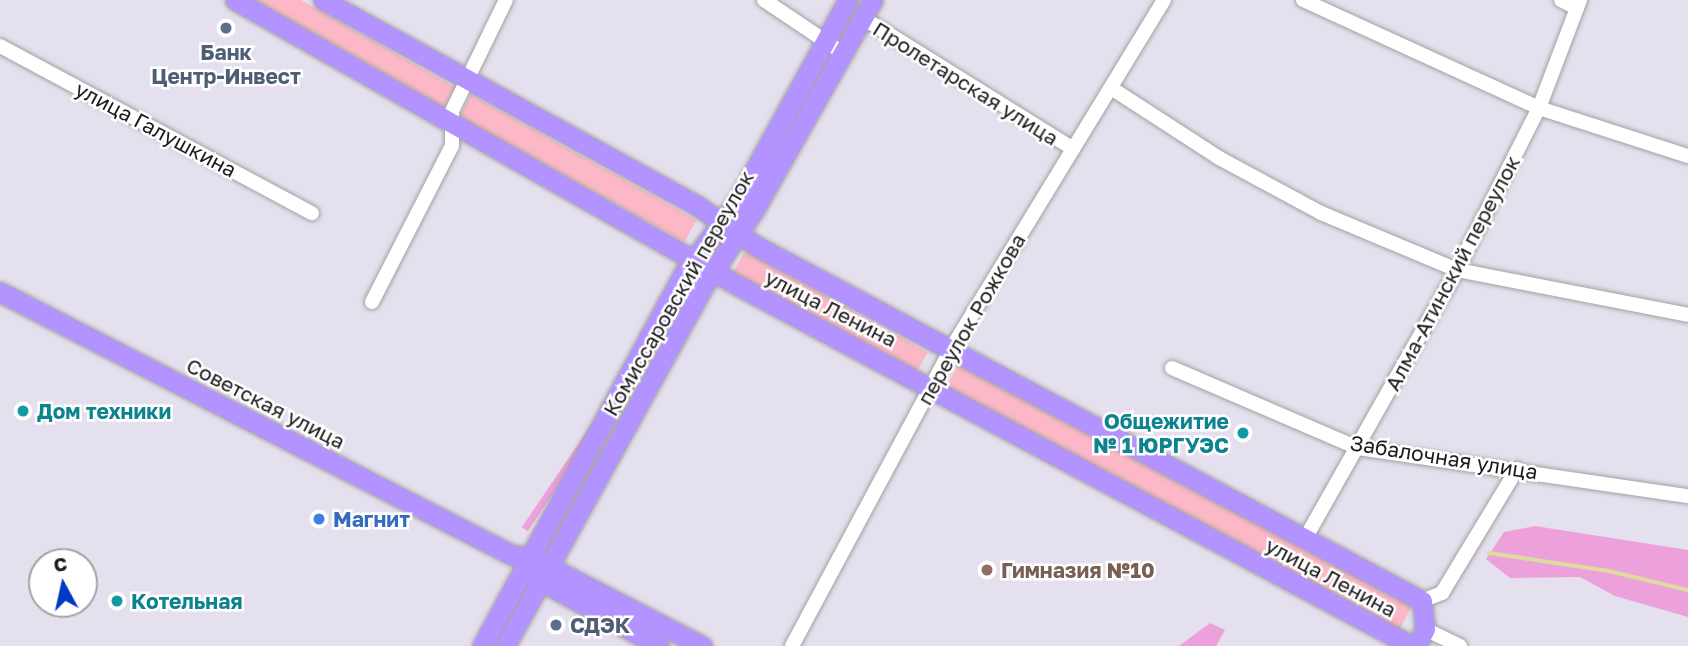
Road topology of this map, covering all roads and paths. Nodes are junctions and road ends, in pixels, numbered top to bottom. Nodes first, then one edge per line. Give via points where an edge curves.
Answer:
1 (235, 0) edge
2 (323, 0) edge
3 (506, 0) edge
4 (764, 0) edge
5 (848, 0) edge
6 (873, 0) edge
7 (1164, 0) edge
8 (1303, 0) edge
9 (1561, 0) edge
10 (1578, 4) edge
11 (863, 18) junction
12 (824, 43) junction
13 (0, 46) edge
14 (843, 53) junction
15 (467, 81) junction
16 (1111, 88) junction
17 (1539, 108) junction
18 (451, 125) junction
19 (1070, 148) junction
20 (1688, 156) edge
21 (312, 213) dead end
22 (720, 220) junction
23 (736, 231) junction
24 (693, 261) junction
25 (1457, 270) junction
26 (712, 271) junction
27 (0, 292) edge
28 (372, 302) dead end
29 (1688, 315) edge
30 (951, 349) junction
31 (1172, 368) dead end
32 (932, 386) junction
33 (1358, 448) junction
34 (1517, 470) junction
35 (1688, 496) edge
36 (1306, 537) junction
37 (530, 566) junction
38 (1422, 601) junction
39 (1418, 640) edge
40 (482, 646) edge
41 (505, 646) edge
42 (659, 646) edge
43 (702, 646) edge
44 (792, 646) edge
45 (1460, 646) edge

1 - 18 main road, улица Ленина
2 - 15 main road, улица Ленина
3 - 15 street
4 - 12 street, Пролетарская улица
5 - 12 main road, Комиссаровский переулок
6 - 11 main road, Комиссаровский переулок
7 - 16 street, переулок Рожкова
8 - 17 street
9 - 10 street
10 - 17 street, Алма-Атинский переулок
11 - 14 main road, Комиссаровский переулок
11 - 19 street, Пролетарская улица
12 - 14 street, Пролетарская улица
12 - 22 main road, Комиссаровский переулок via 738,200
13 - 21 street, улица Галушкина
14 - 23 main road, Комиссаровский переулок via 754,210
15 - 18 street via 452,111
15 - 22 main road, улица Ленина
16 - 19 street, переулок Рожкова
16 - 25 street via 1219,159 1321,213
17 - 20 street
17 - 25 street, Алма-Атинский переулок
18 - 24 main road, улица Ленина
18 - 28 street via 452,146
19 - 30 street, переулок Рожкова
22 - 23 main road, улица Ленина
22 - 24 main road, Комиссаровский переулок
23 - 26 main road, Комиссаровский переулок
23 - 30 main road, улица Ленина
24 - 26 main road, улица Ленина
24 - 37 main road, Комиссаровский переулок
25 - 29 street
25 - 33 street, Алма-Атинский переулок
26 - 32 main road, улица Ленина
26 - 37 main road, Комиссаровский переулок
27 - 37 main road, Советская улица
30 - 32 street, переулок Рожкова
30 - 36 main road, улица Ленина
31 - 33 street, Забалочная улица
32 - 39 main road, улица Ленина
32 - 44 street, переулок Рожкова
33 - 34 street, Забалочная улица
33 - 36 street, Алма-Атинский переулок
34 - 35 street, Забалочная улица
34 - 38 street via 1442,593
36 - 38 main road, улица Ленина
37 - 40 main road, Комиссаровский переулок
37 - 41 main road, Комиссаровский переулок
37 - 42 main road, Советская улица
37 - 43 main road, Советская улица
38 - 39 main road, улица Ленина
39 - 45 street, улица Ленина

